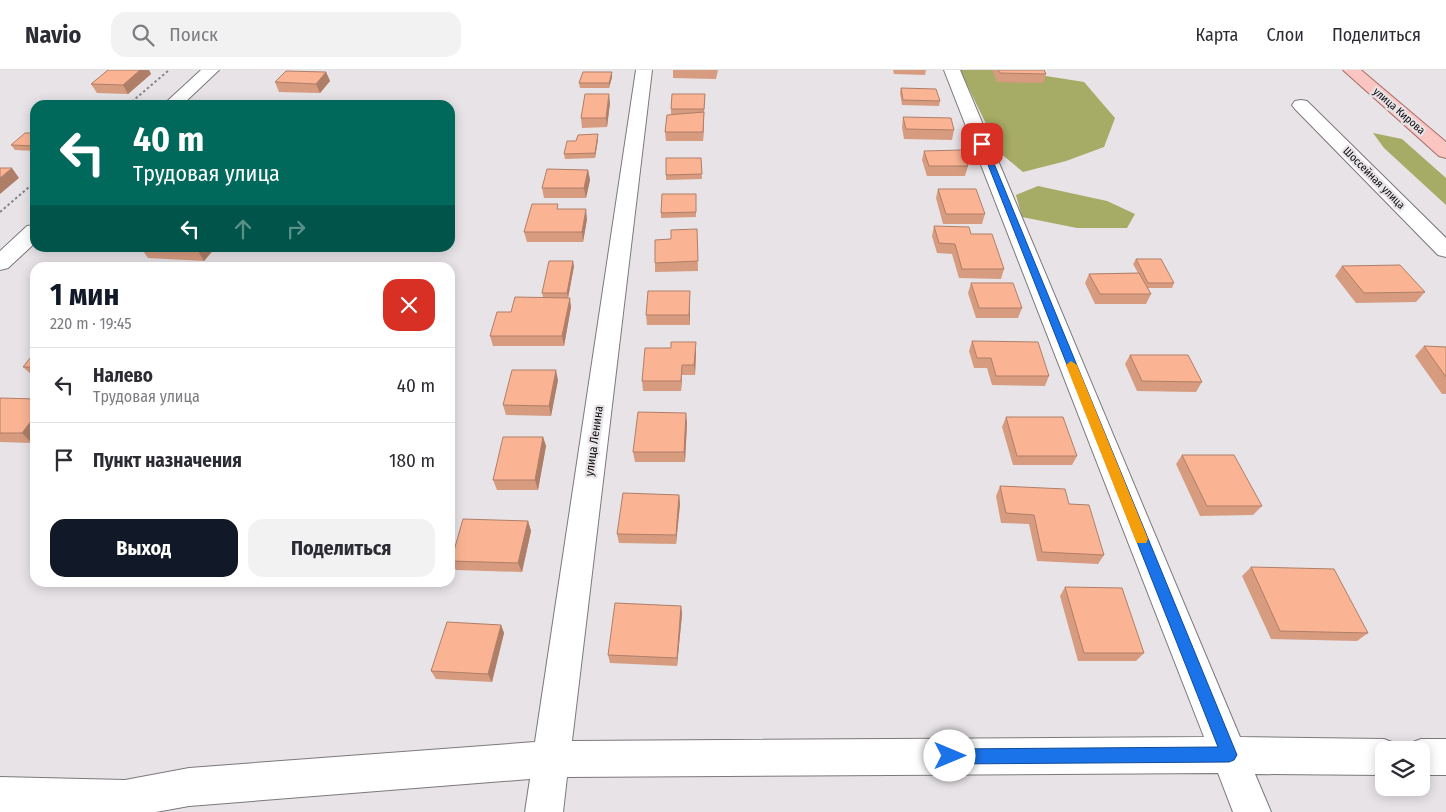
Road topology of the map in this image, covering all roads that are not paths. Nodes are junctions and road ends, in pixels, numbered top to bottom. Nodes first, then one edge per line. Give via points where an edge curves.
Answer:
1 (211, 70) edge
2 (644, 70) edge
3 (952, 70) edge
4 (1351, 70) edge
5 (178, 100) edge
6 (1301, 105) dead end
7 (1446, 152) edge
8 (30, 236) edge
9 (1446, 250) edge
10 (0, 263) edge
11 (1229, 755) junction
12 (1375, 757) edge
13 (1430, 757) edge
14 (1446, 757) edge
15 (551, 759) junction
16 (0, 796) edge
17 (122, 805) edge
18 (544, 812) edge
19 (1252, 812) edge

1 - 5 street
2 - 15 street, улица Ленина
3 - 11 street
4 - 7 main road, улица Кирова
6 - 9 street, Шоссейная улица
8 - 10 street
11 - 12 street
11 - 15 street
11 - 19 street
13 - 14 street
15 - 17 street via 188,788
15 - 18 street, улица Ленина
16 - 17 street

